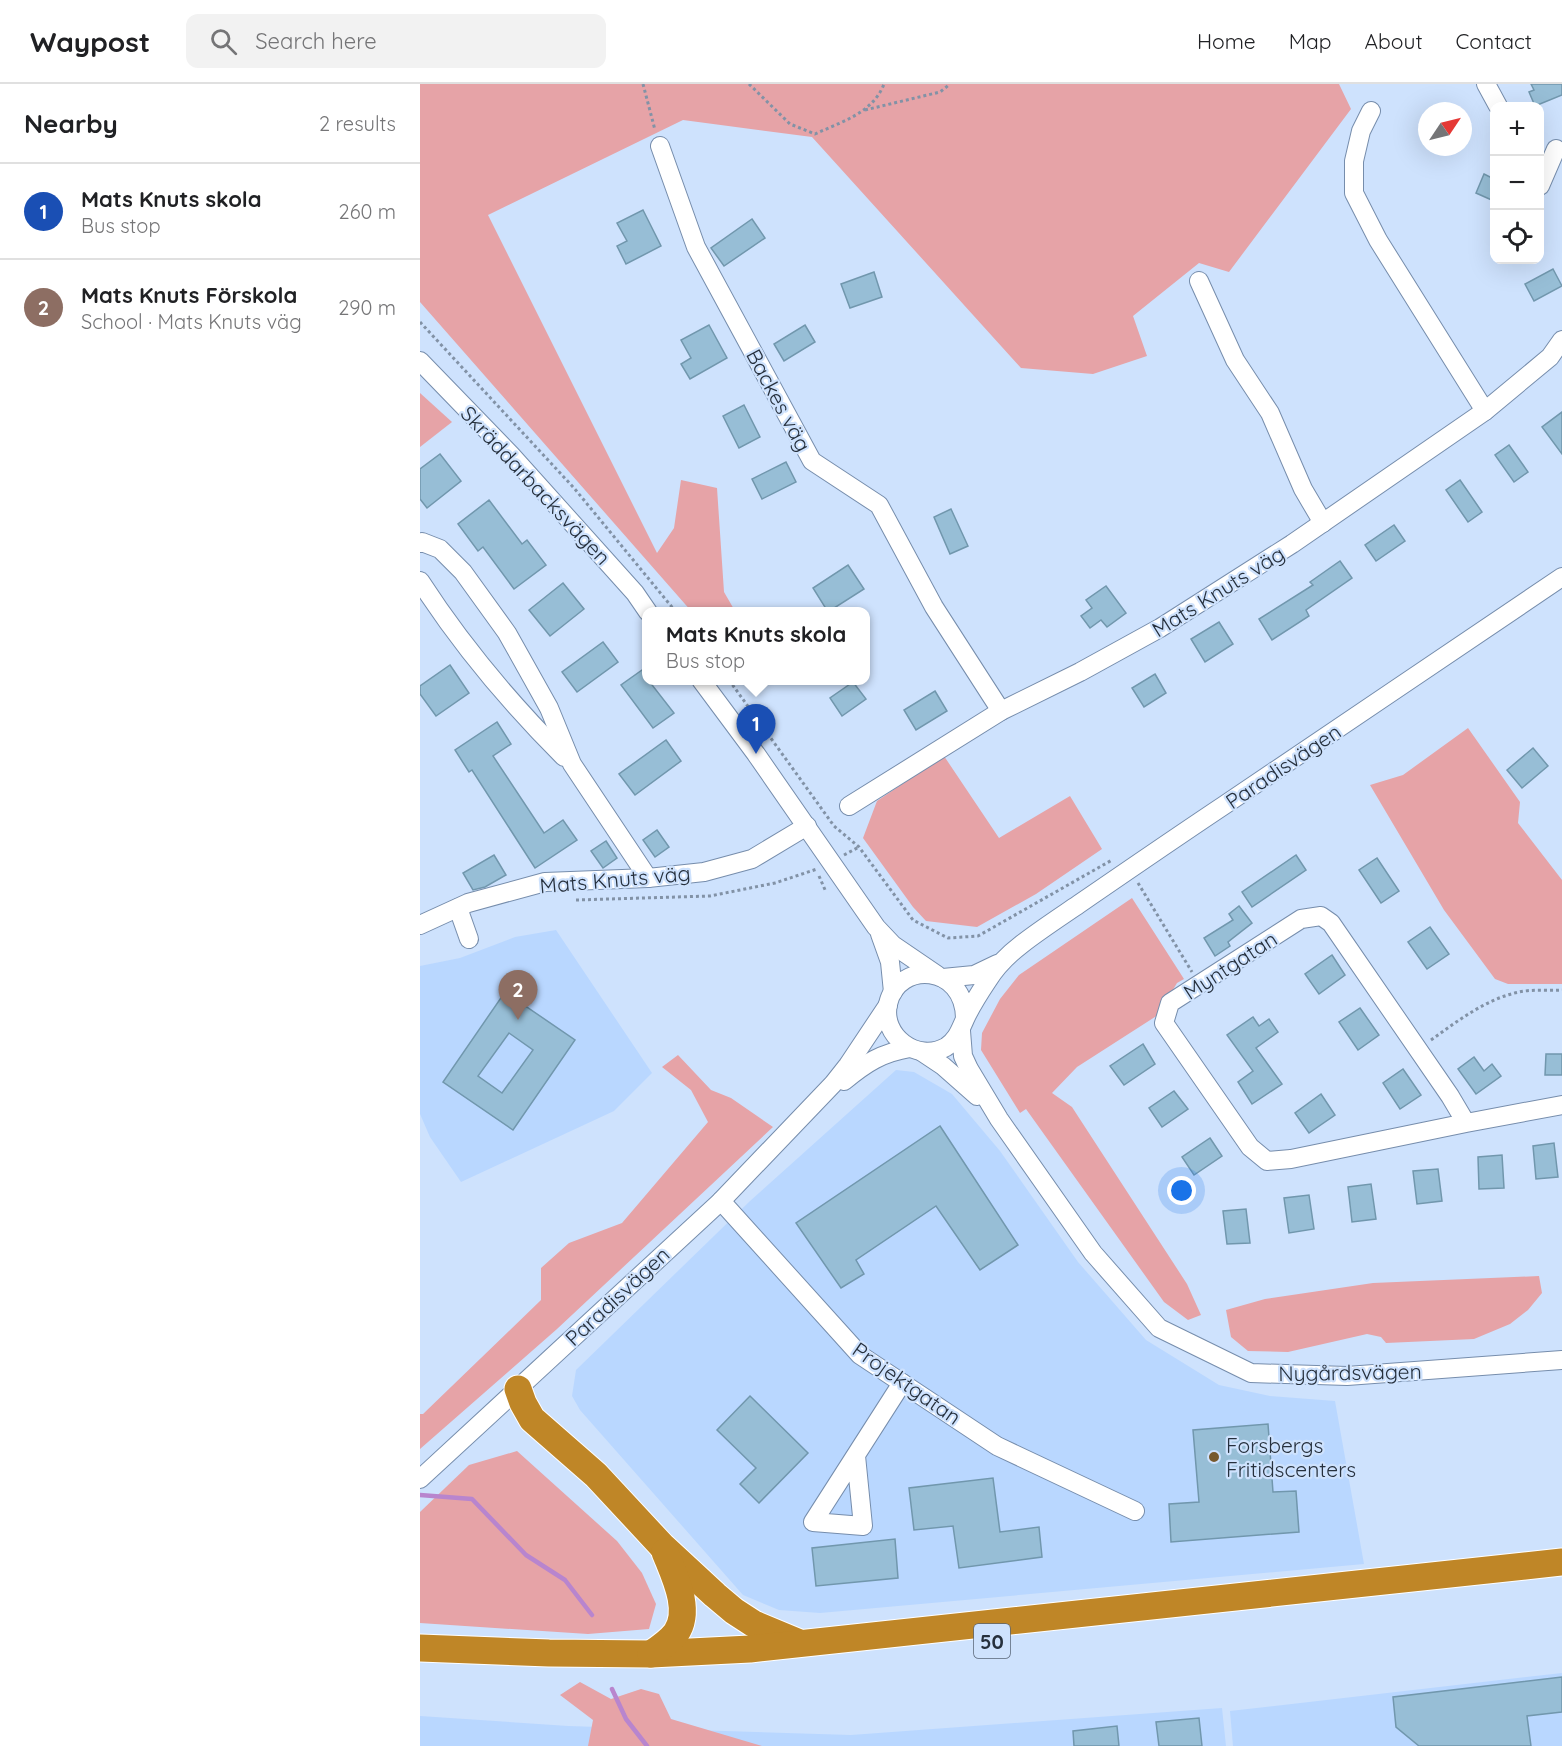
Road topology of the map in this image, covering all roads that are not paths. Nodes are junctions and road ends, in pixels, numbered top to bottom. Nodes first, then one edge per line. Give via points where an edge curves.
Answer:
1 (1486, 84) edge
2 (1496, 102) edge
3 (1371, 111) dead end
4 (660, 147) road end
5 (1552, 147) edge
6 (1544, 171) edge
7 (1199, 281) dead end
8 (1562, 340) edge
9 (420, 361) edge
10 (1485, 411) junction
11 (1323, 523) junction
12 (420, 543) edge
13 (1562, 577) edge
14 (420, 580) edge
15 (645, 607) edge
16 (704, 685) edge
17 (1002, 711) junction
18 (572, 764) junction
19 (849, 806) dead end
20 (807, 826) junction
21 (648, 878) junction
22 (458, 908) junction
23 (420, 925) edge
24 (876, 927) junction
25 (469, 939) dead end
26 (1006, 958) junction
27 (940, 976) junction
28 (891, 998) junction
29 (963, 1025) junction
30 (916, 1050) junction
31 (1562, 1106) edge
32 (810, 1109) junction
33 (999, 1119) junction
34 (1466, 1123) junction
35 (721, 1201) junction
36 (1562, 1360) edge
37 (902, 1383) junction
38 (518, 1389) junction
39 (856, 1456) dead end
40 (420, 1479) edge
41 (1135, 1511) dead end
42 (662, 1546) junction
43 (1562, 1562) edge
44 (1562, 1578) edge
45 (801, 1644) junction
46 (420, 1648) edge
47 (651, 1654) junction
48 (420, 1660) edge

1 - 2 street
3 - 10 street via 1361,131 1354,161 1354,193 1378,240
4 - 17 street, Backes väg via 696,247 812,461 879,505 934,607
5 - 6 street
7 - 11 street via 1235,360 1269,412 1303,489
8 - 10 street, Mats Knuts väg via 1550,357
9 - 15 street, Skräddarbacksvägen via 511,455
10 - 11 street, Mats Knuts väg
11 - 17 street, Mats Knuts väg via 1160,628
12 - 18 street via 440,549 464,572 507,633 549,708
13 - 26 street, Paradisvägen via 1130,869
14 - 18 street via 494,683
16 - 20 street
17 - 19 street, Mats Knuts väg
18 - 21 street
20 - 21 street, Mats Knuts väg via 752,859 704,872
20 - 24 street
21 - 22 street, Mats Knuts väg via 545,882
22 - 23 street, Mats Knuts väg
22 - 25 street
24 - 27 street via 893,945
24 - 28 street via 890,962
26 - 27 street, Paradisvägen via 974,975
26 - 29 street, Paradisvägen via 989,978
27 - 28 street via 912,976 901,983
27 - 29 street via 961,995 965,1006
28 - 30 street via 891,1030 899,1041
28 - 32 street, Paradisvägen via 848,1065
29 - 30 street via 954,1041 945,1047
29 - 33 street, Nygårdsvägen via 963,1056
30 - 32 street, Paradisvägen via 883,1054
30 - 33 street, Nygårdsvägen via 943,1066
31 - 34 street, Myntgatan
32 - 35 street, Paradisvägen
33 - 36 street, Nygårdsvägen via 1093,1252 1159,1328 1251,1373 1347,1376
34 - 34 street, Myntgatan via 1331,923 1321,916 1301,919 1170,1003 1164,1023 1250,1147 1267,1161
35 - 37 street, Projektgatan via 860,1355
35 - 38 street, Paradisvägen
37 - 39 street
37 - 41 street, Projektgatan via 997,1446
38 - 40 street, Paradisvägen
38 - 42 highway via 532,1419 596,1475
42 - 45 highway via 734,1611
42 - 47 highway via 676,1579 682,1614 678,1631
43 - 45 highway, 50
44 - 48 highway, 50 via 809,1660 651,1666
45 - 47 highway, 50
46 - 47 highway, 50

